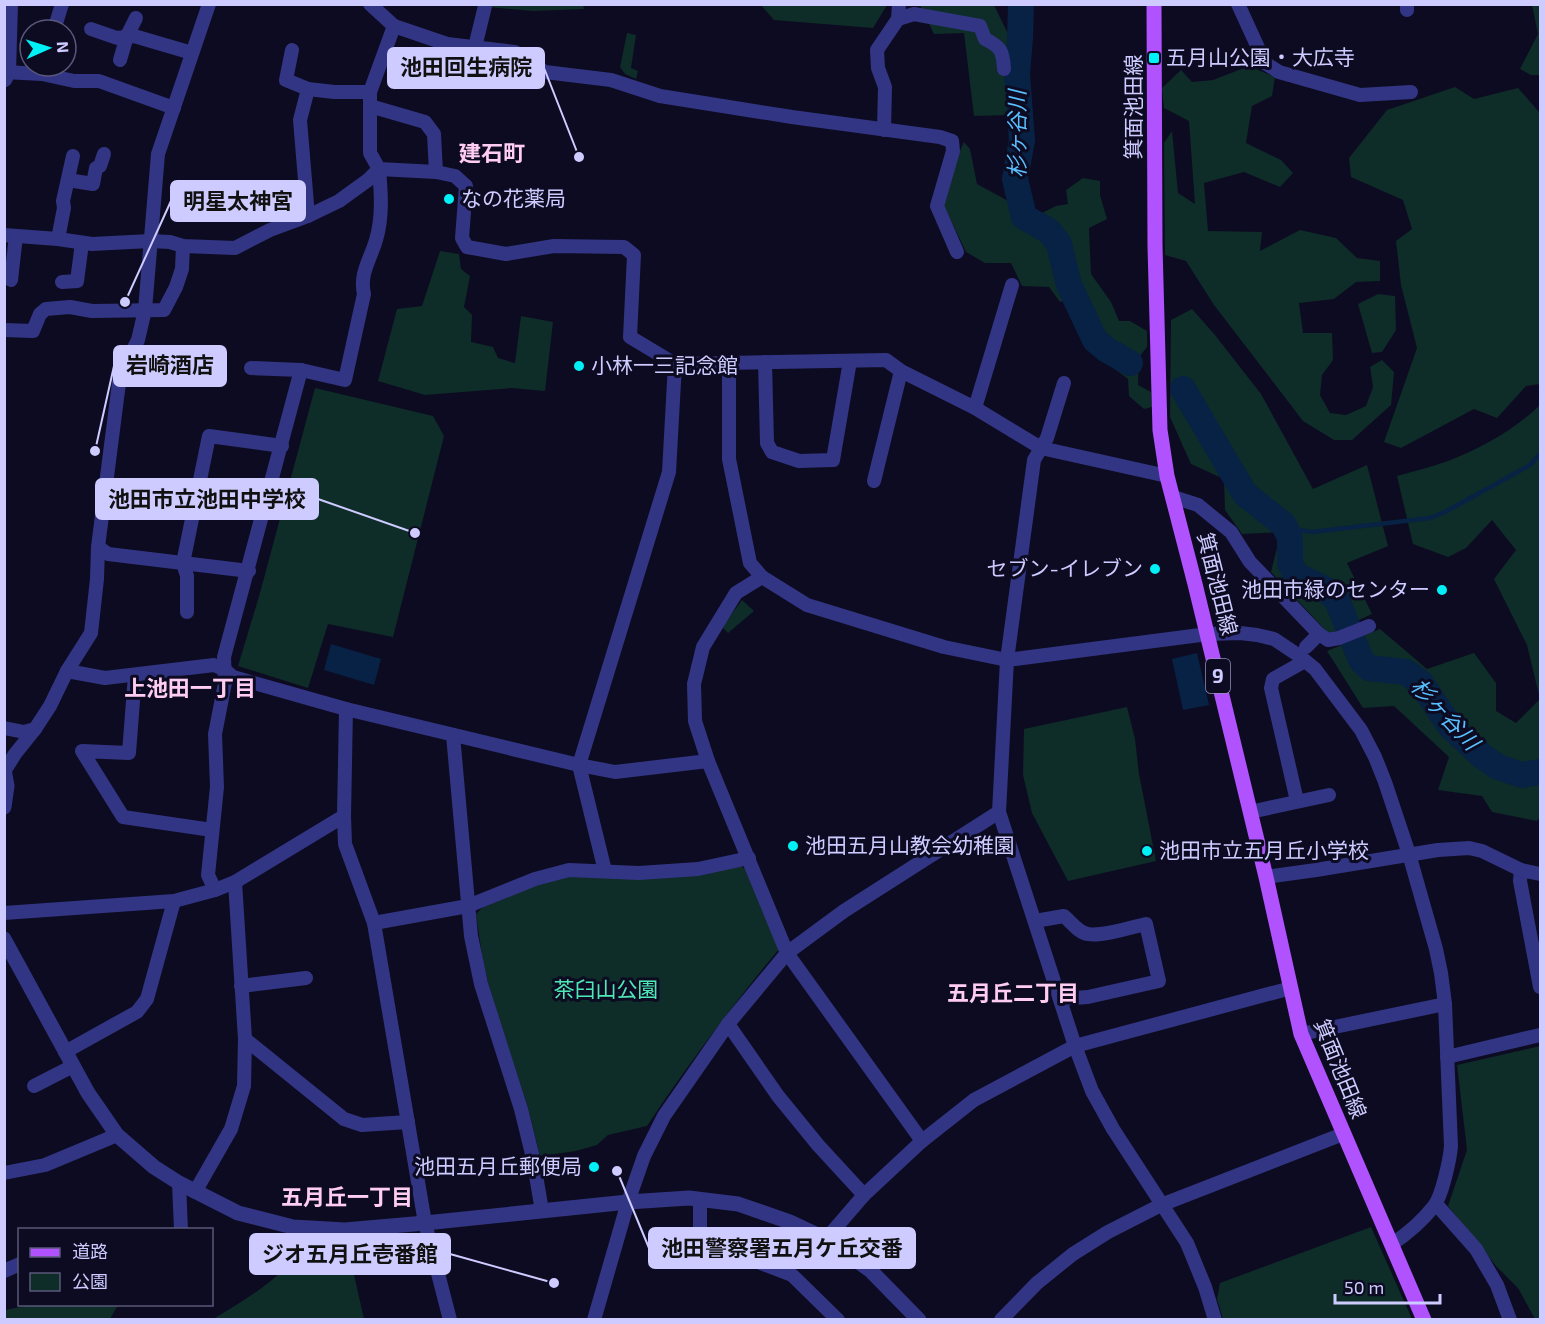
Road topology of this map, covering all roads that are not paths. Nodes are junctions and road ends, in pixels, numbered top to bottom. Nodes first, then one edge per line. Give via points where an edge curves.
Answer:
1 (11, 4) edge
2 (209, 4) edge
3 (370, 4) edge
4 (899, 4) edge
5 (1154, 4) edge
6 (1238, 4) edge
7 (485, 6) edge
8 (136, 18) dead end
9 (898, 19) junction
10 (394, 26) junction
11 (91, 29) dead end
12 (127, 36) junction
13 (475, 47) junction
14 (292, 50) dead end
15 (192, 53) junction
16 (120, 60) dead end
17 (1004, 69) dead end
18 (6, 75) edge
19 (66, 78) edge
20 (308, 89) junction
21 (1411, 92) dead end
22 (370, 99) junction
23 (174, 108) junction
24 (884, 130) junction
25 (104, 154) dead end
26 (73, 156) dead end
27 (379, 169) junction
28 (436, 172) junction
29 (68, 180) junction
30 (308, 216) junction
31 (10, 236) edge
32 (58, 239) junction
33 (150, 241) junction
34 (82, 243) junction
35 (183, 246) junction
36 (957, 252) dead end
37 (11, 280) dead end
38 (62, 282) dead end
39 (1012, 285) dead end
40 (145, 310) junction
41 (4, 330) edge
42 (850, 361) junction
43 (765, 362) junction
44 (729, 363) junction
45 (675, 364) junction
46 (251, 368) dead end
47 (301, 370) junction
48 (901, 371) junction
49 (1064, 383) dead end
50 (975, 408) junction
51 (282, 446) junction
52 (1041, 448) junction
53 (1167, 476) junction
54 (874, 481) dead end
55 (1173, 497) junction
56 (98, 547) junction
57 (183, 563) junction
58 (249, 570) junction
59 (762, 577) junction
60 (187, 612) dead end
61 (1369, 626) dead end
62 (1208, 634) junction
63 (1319, 634) junction
64 (1306, 646) dead end
65 (1007, 660) junction
66 (1305, 661) junction
67 (225, 670) junction
68 (67, 671) junction
69 (135, 675) junction
70 (346, 709) junction
71 (4, 728) edge
72 (35, 729) junction
73 (453, 735) junction
74 (708, 761) junction
75 (579, 765) junction
76 (5, 770) edge
77 (1329, 795) dead end
78 (1297, 801) junction
79 (4, 807) edge
80 (999, 812) junction
81 (1250, 812) junction
82 (344, 816) junction
83 (212, 830) junction
84 (1409, 854) junction
85 (748, 858) junction
86 (1521, 870) junction
87 (605, 872) junction
88 (1540, 874) edge
89 (1266, 877) junction
90 (235, 882) junction
91 (215, 890) junction
92 (174, 901) junction
93 (468, 906) junction
94 (4, 913) edge
95 (1035, 921) junction
96 (374, 923) junction
97 (4, 939) edge
98 (787, 953) junction
99 (306, 978) dead end
100 (241, 986) junction
101 (1540, 987) edge
102 (1291, 988) junction
103 (1060, 999) junction
104 (1445, 1004) junction
105 (728, 1024) junction
106 (1301, 1034) junction
107 (1540, 1035) edge
108 (245, 1039) junction
109 (1075, 1046) junction
110 (65, 1052) junction
111 (1447, 1057) junction
112 (73, 1066) junction
113 (34, 1086) dead end
114 (408, 1122) junction
115 (1343, 1134) junction
116 (117, 1135) junction
117 (922, 1141) junction
118 (4, 1173) edge
119 (179, 1183) junction
120 (195, 1192) junction
121 (864, 1195) junction
122 (700, 1200) junction
123 (628, 1202) junction
124 (1161, 1204) junction
125 (1436, 1204) junction
126 (542, 1211) junction
127 (426, 1223) junction
128 (181, 1228) edge
129 (826, 1239) junction
130 (1392, 1244) junction
131 (450, 1320) edge
132 (594, 1320) edge
133 (838, 1320) edge
134 (919, 1320) edge
135 (1001, 1320) edge
136 (1215, 1320) edge
137 (1424, 1320) edge
138 (1509, 1320) edge

1 - 18 street
2 - 15 street
3 - 10 street
4 - 9 street
5 - 53 main road, 箕面池田線 / 9 via 1160,430
6 - 21 street via 1264,63 1279,72 1360,95
7 - 13 street
8 - 12 street
9 - 17 street via 914,14 980,26 985,39 998,45
9 - 24 street via 877,50 885,87
10 - 13 street via 447,44
10 - 22 street
11 - 12 street via 117,38
12 - 15 street
12 - 16 street
13 - 24 street via 515,52 545,72 611,80 660,96
14 - 20 street via 286,80
15 - 23 street
19 - 23 street via 99,81
20 - 22 street
20 - 30 street via 300,120
22 - 27 street via 370,153
22 - 28 street via 424,122 434,134
23 - 33 street via 158,154
24 - 36 street via 952,141 953,151 937,206
25 - 29 street via 93,184
26 - 29 street
27 - 28 street
27 - 30 street via 339,201
27 - 47 street via 382,200 377,238 362,284 364,294 345,380
28 - 45 street via 455,176 466,186 462,238 466,247 506,254 554,246 624,247 634,255 630,337
29 - 32 street
30 - 35 street via 235,248
31 - 32 street
31 - 37 street
32 - 34 street
33 - 34 street
33 - 35 street
33 - 40 street
34 - 38 street via 78,281
35 - 40 street via 182,269 164,310
39 - 50 street
40 - 41 street via 46,309 33,331
40 - 56 street via 138,340 120,375
42 - 43 street
42 - 43 street via 833,460 799,461 772,452 767,443
42 - 48 street via 886,360
43 - 44 street
44 - 45 street
44 - 59 street via 729,459 750,563
45 - 75 street via 669,472
46 - 47 street
47 - 51 street
48 - 50 street
48 - 54 street
49 - 52 street
50 - 52 street
51 - 57 street via 209,436
51 - 58 street
52 - 53 street
52 - 65 street via 1034,460
53 - 55 main road, 箕面池田線 / 9
55 - 62 main road, 箕面池田線 / 9
55 - 63 street via 1198,505 1231,532 1250,562
56 - 57 street via 108,554
56 - 68 street via 91,633
57 - 58 street
57 - 60 street
58 - 67 street via 224,657
59 - 65 street via 807,605 944,647
59 - 74 street via 736,592 703,647 694,684 695,721
61 - 63 street via 1328,640
62 - 65 street
62 - 66 street via 1240,633 1274,639
62 - 81 main road, 箕面池田線 / 9
63 - 64 street
65 - 80 street
66 - 78 street via 1273,679 1271,688
66 - 84 street via 1361,730 1385,782
67 - 69 street via 214,665
67 - 70 street via 233,677
67 - 83 street via 215,735 217,787
68 - 69 street via 105,678
68 - 72 street
69 - 83 street via 129,753 82,751 123,817
70 - 73 street
70 - 82 street
71 - 72 street via 24,732
72 - 76 street
73 - 75 street
73 - 93 street
74 - 75 street via 615,772
74 - 85 street
75 - 87 street
76 - 79 street
77 - 78 street
78 - 81 street
80 - 95 street
80 - 98 street via 844,911
81 - 89 main road, 箕面池田線 / 9
82 - 90 street
82 - 96 street via 345,844
83 - 91 street via 208,875
84 - 86 street via 1469,848
84 - 89 street
84 - 104 street via 1436,949
85 - 87 street via 698,869
85 - 98 street
86 - 88 street
86 - 101 street
87 - 93 street via 569,870
89 - 102 main road, 箕面池田線 / 9
90 - 91 street
90 - 100 street
91 - 92 street
92 - 94 street
92 - 110 street via 147,999 137,1012
93 - 96 street
93 - 126 street via 481,984 521,1109
95 - 103 street
95 - 103 street via 1064,916 1087,934 1146,924 1159,981 1088,998
96 - 114 street
97 - 110 street
98 - 105 street
98 - 117 street
99 - 100 street
100 - 108 street
102 - 106 main road, 箕面池田線 / 9
102 - 109 street
103 - 109 street
104 - 106 street
104 - 111 street
105 - 121 street via 778,1096
105 - 123 street via 664,1116 644,1156
106 - 115 main road, 箕面池田線 / 9
107 - 111 street
108 - 114 street via 344,1119 362,1125
108 - 120 street via 244,1086 231,1129
109 - 117 street via 974,1101
109 - 124 street via 1092,1091
110 - 112 street
111 - 125 street via 1450,1162
112 - 113 street
112 - 116 street
114 - 127 street
115 - 124 street
115 - 130 main road, 箕面池田線 / 9
116 - 118 street via 45,1166
116 - 119 street
117 - 121 street
119 - 120 street
119 - 128 street
120 - 127 street via 238,1213 293,1227 345,1230
121 - 129 street
122 - 123 street
122 - 129 street via 738,1204
122 - 133 street via 699,1240 792,1275
123 - 126 street
123 - 132 street
124 - 135 street via 1073,1254
124 - 136 street via 1187,1243
125 - 130 street
125 - 138 street via 1476,1249 1497,1285
126 - 127 street
127 - 131 street
129 - 134 street via 870,1270
130 - 137 main road, 箕面池田線 / 9

